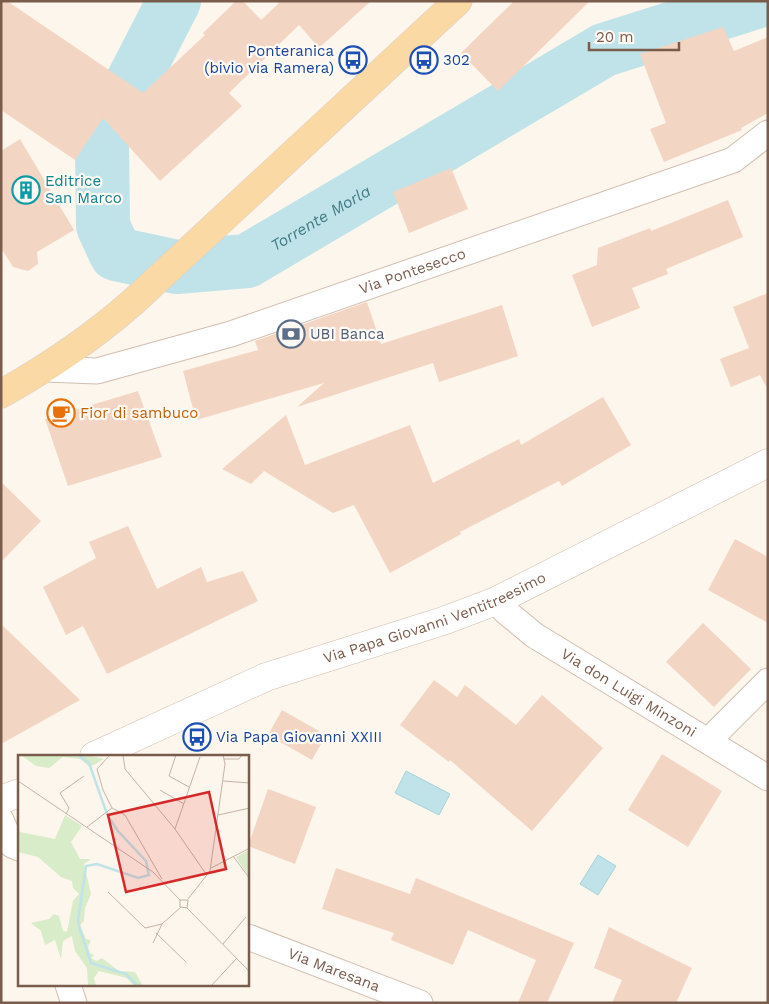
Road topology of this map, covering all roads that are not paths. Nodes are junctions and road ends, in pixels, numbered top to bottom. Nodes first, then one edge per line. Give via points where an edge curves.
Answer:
1 (458, 1) edge
2 (768, 133) edge
3 (46, 369) junction
4 (1, 394) edge
5 (768, 463) edge
6 (496, 601) junction
7 (768, 681) edge
8 (708, 742) junction
9 (96, 755) edge
10 (768, 778) edge
11 (18, 793) edge
12 (1, 800) edge
13 (1, 820) edge
14 (18, 848) edge
15 (249, 937) edge
16 (68, 986) edge
17 (79, 986) edge
18 (75, 1003) edge
19 (420, 1003) edge

1 - 3 main road via 134,302
2 - 3 street, Via Pontesecco via 733,160 231,334 97,371
3 - 4 main road
5 - 6 street, Via Papa Giovanni Ventitreesimo
6 - 8 street, Via don Luigi Minzoni via 534,635
6 - 9 street, Via Papa Giovanni Ventitreesimo via 266,677
7 - 8 street
8 - 10 street, Via don Luigi Minzoni
11 - 12 street
13 - 14 street via 12,845
15 - 19 street, Via Maresana
16 - 18 street
17 - 18 street

